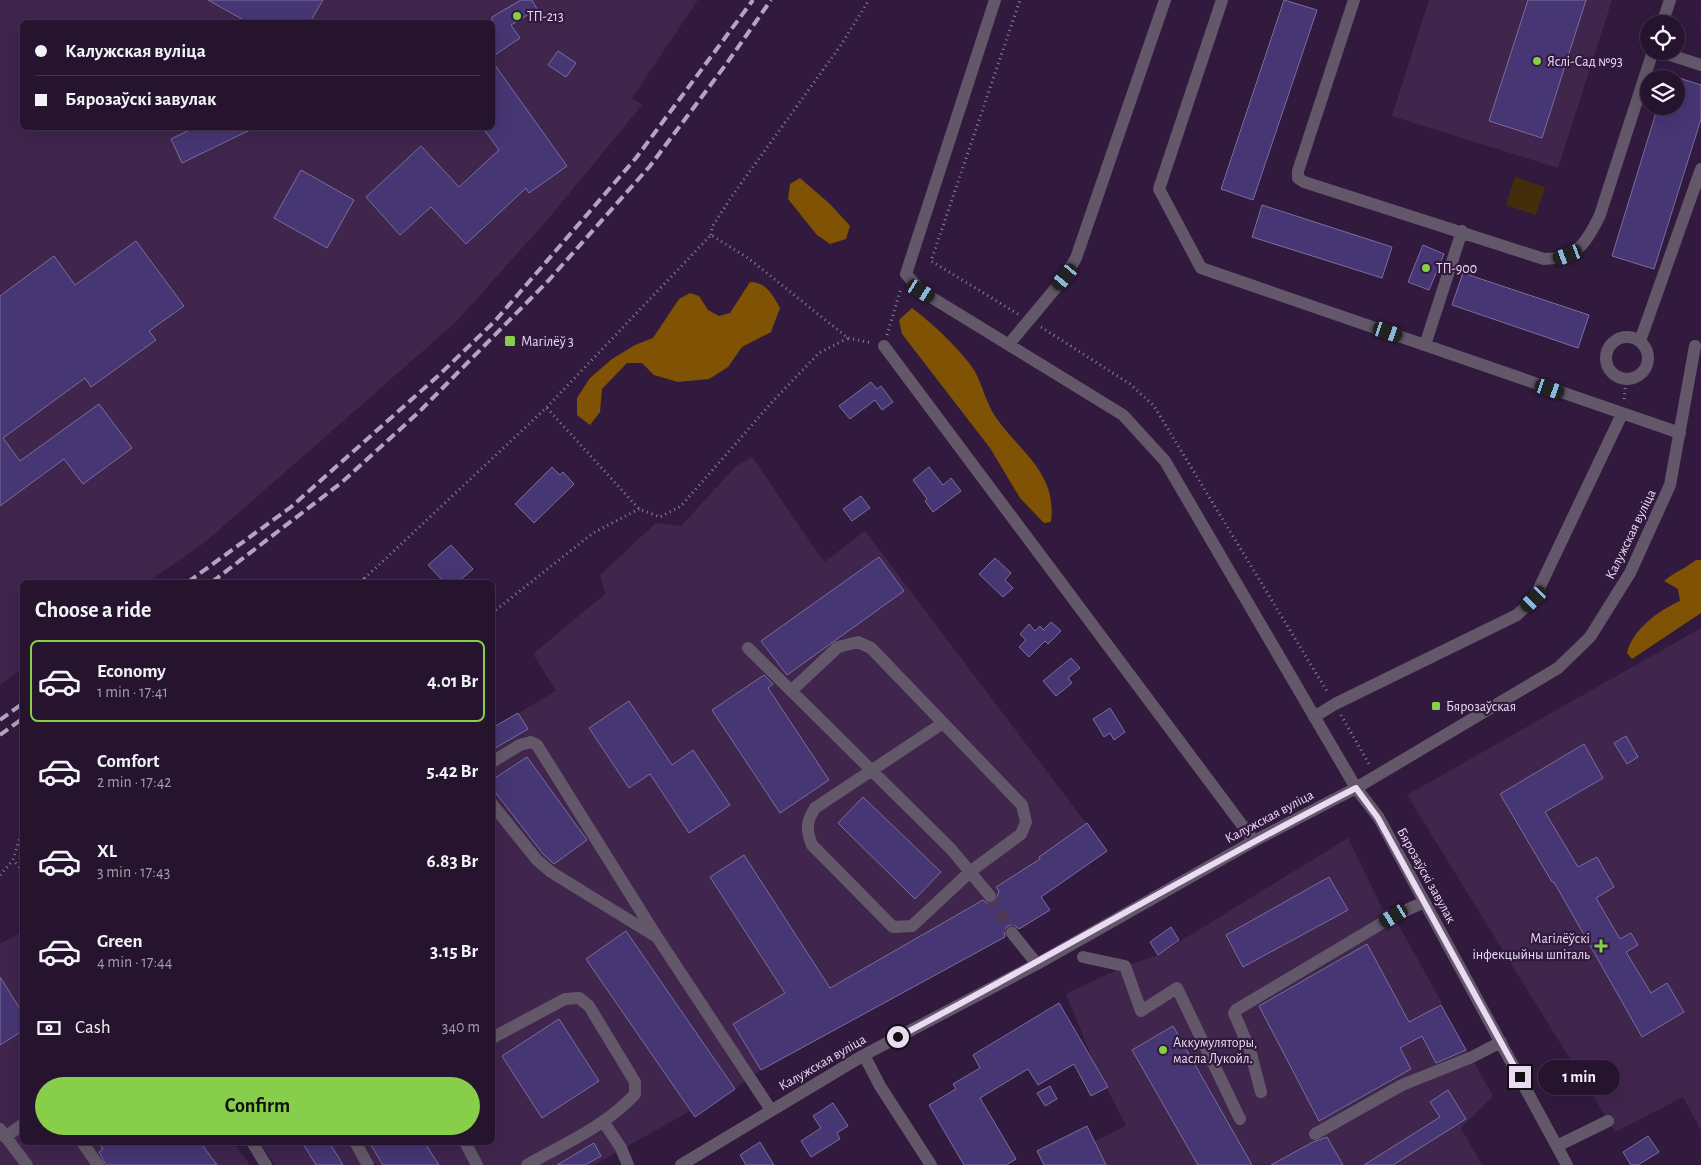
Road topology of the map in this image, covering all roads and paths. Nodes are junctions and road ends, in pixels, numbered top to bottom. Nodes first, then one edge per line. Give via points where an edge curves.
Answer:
1 (869, 0) edge
2 (994, 0) edge
3 (1020, 0) edge
4 (1165, 0) edge
5 (1222, 0) edge
6 (1354, 0) edge
7 (1670, 0) edge
8 (1665, 15) edge
9 (1650, 60) edge
10 (1685, 60) edge
11 (1701, 65) edge
12 (1701, 169) edge
13 (1462, 232) junction
14 (711, 235) junction
15 (906, 274) junction
16 (1029, 320) junction
17 (848, 338) junction
18 (1640, 340) junction
19 (1010, 344) junction
20 (1425, 345) junction
21 (884, 346) junction
22 (1699, 347) edge
23 (1626, 380) junction
24 (546, 408) junction
25 (1622, 414) junction
26 (1680, 433) junction
27 (640, 509) junction
28 (365, 578) joint
29 (362, 580) edge
30 (495, 611) edge
31 (748, 648) dead end
32 (791, 691) junction
33 (1335, 704) junction
34 (1314, 717) junction
35 (943, 723) junction
36 (495, 760) edge
37 (872, 771) junction
38 (1376, 775) junction
39 (1356, 788) junction
40 (495, 808) edge
41 (20, 837) edge
42 (1254, 841) junction
43 (13, 860) junction
44 (20, 868) edge
45 (971, 871) junction
46 (0, 874) edge
47 (990, 896) tunnel mouth
48 (1424, 902) junction
49 (1012, 932) tunnel mouth
50 (657, 937) junction
51 (1083, 957) dead end
52 (1037, 964) junction
53 (495, 1036) edge
54 (1501, 1042) junction
55 (864, 1055) junction
56 (1261, 1092) dead end
57 (771, 1110) junction
58 (1240, 1119) dead end
59 (1608, 1121) dead end
60 (603, 1122) junction
61 (20, 1126) edge
62 (2, 1133) edge
63 (1315, 1134) dead end
64 (84, 1145) edge
65 (254, 1145) edge
66 (356, 1145) edge
67 (467, 1145) edge
68 (1557, 1146) junction
69 (27, 1165) edge
70 (98, 1165) edge
71 (266, 1165) edge
72 (368, 1165) edge
73 (477, 1165) edge
74 (527, 1165) edge
75 (628, 1165) edge
76 (681, 1165) edge
77 (931, 1165) edge
78 (1567, 1165) edge

1 - 14 path via 841,45 732,196 712,227
2 - 15 street
3 - 16 path via 931,260
4 - 16 street via 1076,258 1065,277
5 - 20 street via 1159,189 1201,268
6 - 13 street via 1298,178
7 - 8 street
9 - 13 street via 1600,215 1588,240 1580,248 1557,259 1544,259
10 - 11 street
12 - 18 street
13 - 20 street
14 - 17 path via 748,258
14 - 24 path
15 - 19 street, Бярозаўскі завулак via 921,291
15 - 21 path
16 - 19 street
16 - 33 path via 1130,384 1154,406
17 - 21 path
17 - 27 path via 819,353 773,400 681,506 660,517
18 - 23 street via 1648,352 1648,365 1639,376
18 - 23 street via 1619,338 1606,355 1609,369
19 - 34 street, Бярозаўскі завулак via 1123,415 1164,461
20 - 25 street
21 - 42 street
22 - 26 street, Калужская вуліца
23 - 25 path
24 - 27 path
24 - 28 path
25 - 26 street
25 - 33 street via 1534,599 1518,615
26 - 38 street, Калужская вуліца via 1670,485 1630,574 1590,637 1558,668
27 - 30 path via 593,533
28 - 29 path
31 - 32 street
32 - 35 street via 838,647 858,642 871,648
32 - 37 street
33 - 34 street
33 - 38 path
34 - 39 street, Бярозаўскі завулак
35 - 37 street
35 - 45 street via 1022,804 1026,822 1021,834
36 - 50 street via 520,745 531,742 538,745
37 - 45 street
37 - 45 street via 816,808 807,820 807,834 812,846 893,927 912,926
38 - 39 street, Калужская вуліца
39 - 42 street, Калужская вуліца
39 - 48 street, Бярозаўскі завулак via 1378,818
40 - 50 street via 537,860 551,872
41 - 43 path
42 - 52 street, Калужская вуліца
43 - 44 path
43 - 46 path
45 - 47 street
48 - 54 street, Бярозаўскі завулак
48 - 56 street via 1394,916 1236,1010 1234,1013 1250,1050
49 - 52 street
50 - 57 street
51 - 58 street via 1125,966 1141,1011 1177,988
52 - 55 street, Калужская вуліца
53 - 60 street via 565,999 579,998 588,1006 635,1082 635,1094
54 - 63 street via 1402,1085
54 - 68 street, Бярозаўскі завулак
55 - 57 street, Калужская вуліца
55 - 77 street
57 - 76 street, Калужская вуліца
59 - 68 street
60 - 74 street
60 - 75 street
61 - 62 street
62 - 69 street
64 - 70 street
65 - 71 street
66 - 72 street
67 - 73 street
68 - 78 street, Бярозаўскі завулак

